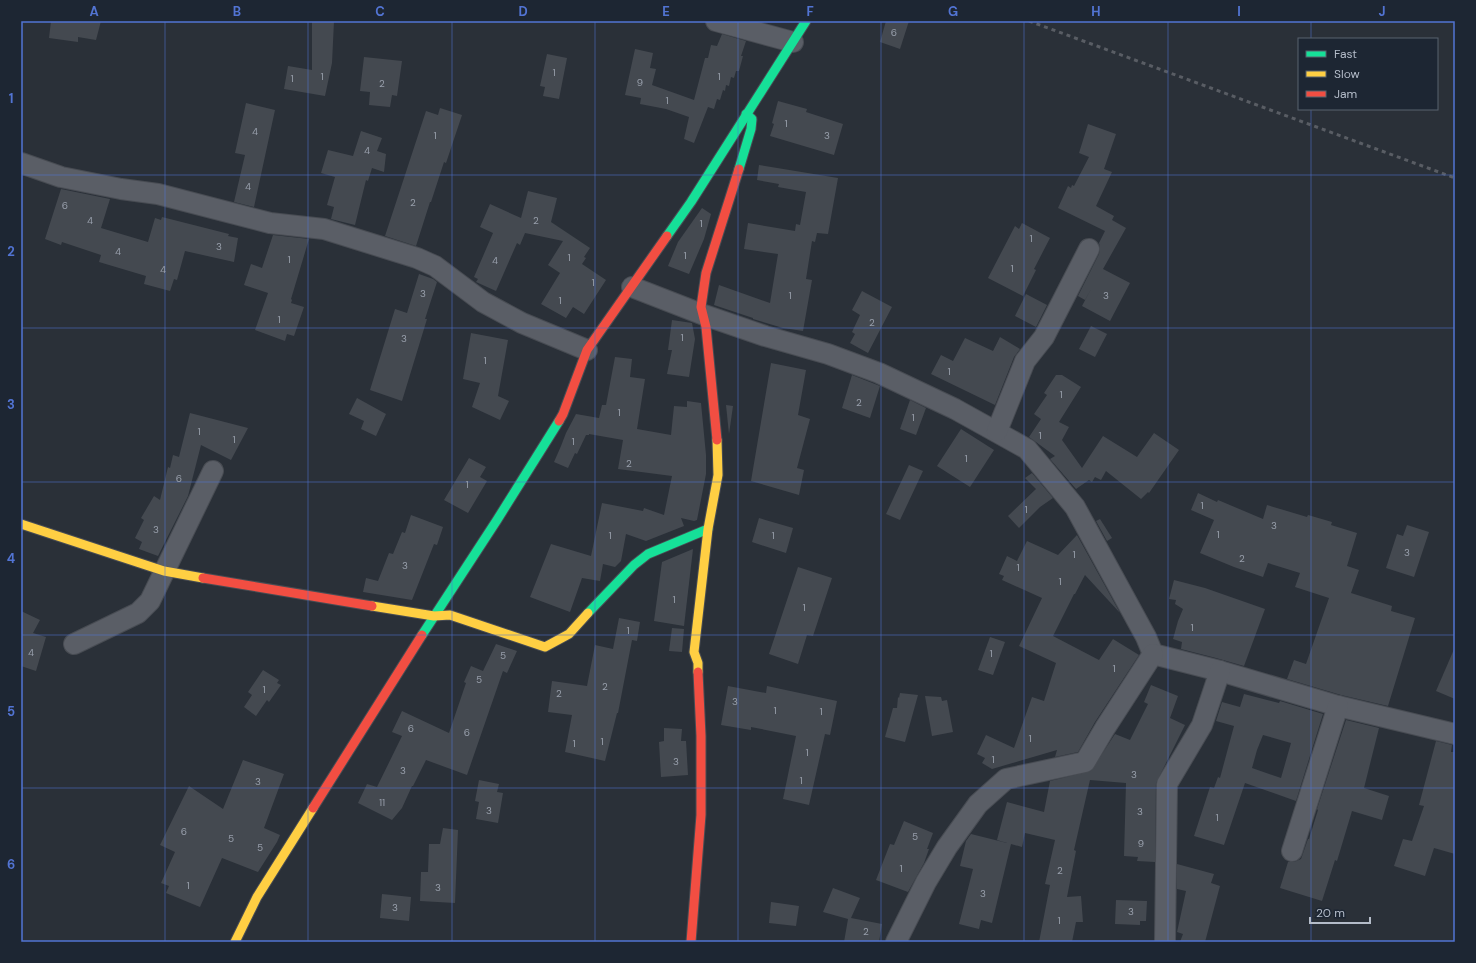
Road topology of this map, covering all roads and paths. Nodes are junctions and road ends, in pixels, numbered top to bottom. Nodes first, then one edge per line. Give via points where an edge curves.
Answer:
1 (716, 21) edge
2 (806, 21) edge
3 (793, 42) junction
4 (746, 114) junction
5 (21, 164) edge
6 (1089, 249) dead end
7 (632, 287) junction
8 (704, 315) junction
9 (587, 350) junction
10 (997, 431) junction
11 (214, 470) dead end
12 (21, 524) edge
13 (708, 529) junction
14 (164, 571) junction
15 (434, 616) junction
16 (74, 644) dead end
17 (1153, 654) junction
18 (1220, 671) junction
19 (1338, 706) junction
20 (1455, 734) edge
21 (1292, 851) dead end
22 (234, 942) edge
23 (691, 942) edge
24 (896, 942) edge
25 (1166, 942) edge

1 - 3 street
2 - 3 street
3 - 4 street
4 - 7 street
4 - 8 street via 752,119 751,129 706,273 701,307
5 - 9 street via 61,177 158,194 270,223 324,229 397,251 435,266 482,302 522,323
6 - 10 street via 1044,337 1025,361
7 - 8 street
7 - 9 street
8 - 10 street via 879,373
8 - 13 street via 718,454 718,475
9 - 15 street via 563,414
10 - 17 street via 1027,449 1075,507
11 - 14 street
12 - 14 street
13 - 15 street via 648,554 634,565 569,634 545,647 450,614
13 - 23 street via 694,652 698,663 702,815
14 - 15 street
14 - 16 street via 150,601 138,613
15 - 22 street via 257,897
17 - 18 street
17 - 24 street via 1085,762 1006,779 978,804 947,846
18 - 19 street
18 - 25 street via 1202,725 1167,784
19 - 20 street
19 - 21 street

